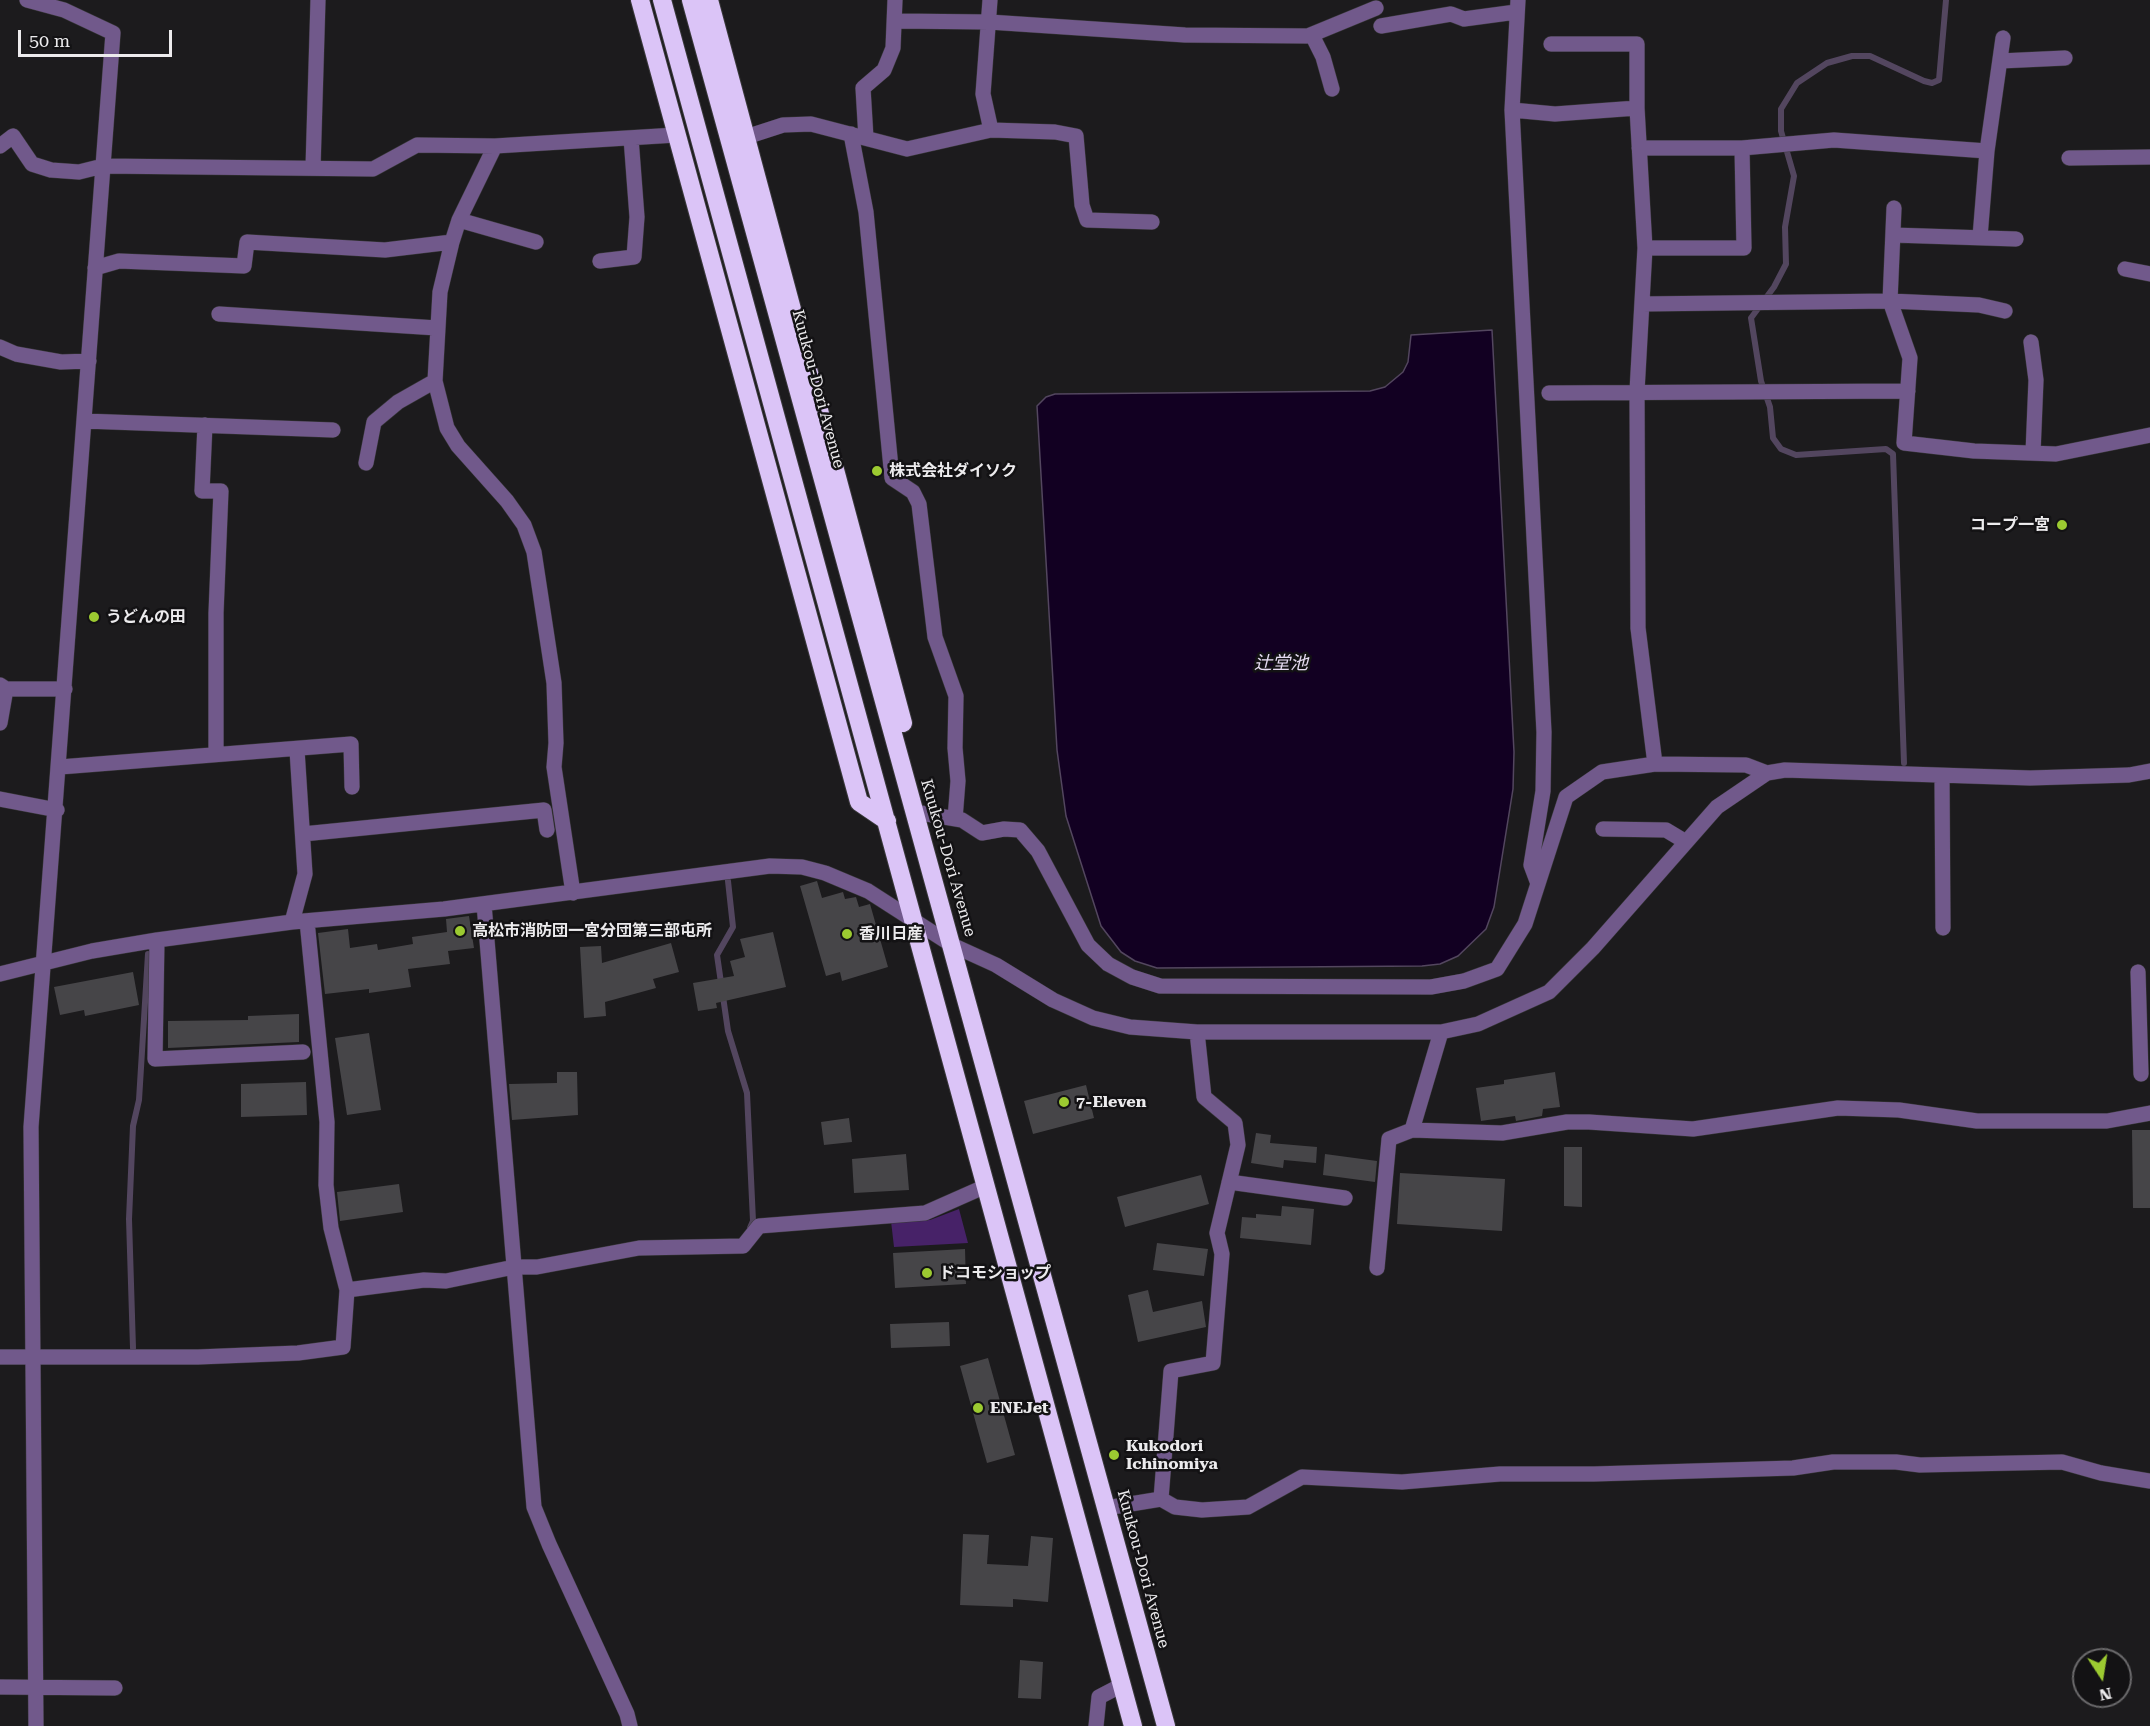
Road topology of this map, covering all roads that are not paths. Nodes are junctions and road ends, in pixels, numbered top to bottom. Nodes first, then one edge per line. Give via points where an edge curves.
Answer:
1 (27, 0) edge
2 (318, 0) edge
3 (640, 0) edge
4 (662, 0) edge
5 (691, 0) edge
6 (710, 0) edge
7 (895, 0) edge
8 (990, 0) edge
9 (1517, 6) edge
10 (1376, 8) dead end
11 (896, 21) junction
12 (989, 22) junction
13 (1381, 26) dead end
14 (1312, 35) junction
15 (2003, 38) dead end
16 (1551, 44) dead end
17 (2065, 58) dead end
18 (2000, 61) junction
19 (1332, 89) dead end
20 (1637, 108) junction
21 (1512, 110) junction
22 (991, 130) junction
23 (851, 134) junction
24 (676, 135) junction
25 (746, 136) junction
26 (631, 138) junction
27 (866, 138) junction
28 (0, 146) edge
29 (495, 146) junction
30 (1640, 148) junction
31 (1742, 148) junction
32 (1987, 151) junction
33 (2150, 157) edge
34 (2069, 158) dead end
35 (102, 166) junction
36 (313, 168) junction
37 (1894, 208) dead end
38 (459, 220) junction
39 (1152, 222) dead end
40 (1893, 235) junction
41 (1980, 237) junction
42 (2016, 238) dead end
43 (452, 242) junction
44 (536, 242) dead end
45 (1646, 248) junction
46 (600, 261) dead end
47 (95, 268) junction
48 (2125, 269) dead end
49 (2150, 274) edge
50 (1890, 301) junction
51 (1642, 304) junction
52 (2005, 311) dead end
53 (219, 314) dead end
54 (437, 328) junction
55 (2031, 342) dead end
56 (0, 347) edge
57 (89, 361) junction
58 (435, 381) junction
59 (1637, 391) junction
60 (1908, 391) junction
61 (1550, 393) dead end
62 (84, 421) junction
63 (205, 425) junction
64 (333, 430) dead end
65 (2150, 435) edge
66 (2033, 453) junction
67 (366, 463) dead end
68 (3, 687) edge
69 (65, 689) junction
70 (0, 723) edge
71 (297, 750) junction
72 (216, 754) junction
73 (1654, 764) junction
74 (60, 767) junction
75 (2150, 771) edge
76 (1767, 773) junction
77 (1942, 777) junction
78 (352, 788) dead end
79 (0, 799) edge
80 (57, 810) junction
81 (915, 812) junction
82 (955, 819) junction
83 (887, 821) junction
84 (1603, 829) dead end
85 (547, 830) dead end
86 (303, 834) junction
87 (1686, 842) junction
88 (1537, 881) junction
89 (573, 893) junction
90 (484, 904) junction
91 (914, 920) junction
92 (299, 921) junction
93 (1943, 928) dead end
94 (157, 940) junction
95 (952, 945) junction
96 (45, 962) junction
97 (2138, 972) dead end
98 (0, 974) edge
99 (1197, 1032) junction
100 (1441, 1032) junction
101 (2146, 1033) edge
102 (303, 1052) dead end
103 (2141, 1074) dead end
104 (2150, 1113) edge
105 (1412, 1130) junction
106 (1229, 1182) junction
107 (986, 1186) junction
108 (1346, 1198) dead end
109 (514, 1267) junction
110 (1377, 1268) dead end
111 (348, 1290) junction
112 (0, 1357) edge
113 (33, 1357) junction
114 (2150, 1481) edge
115 (1161, 1499) junction
116 (1106, 1508) junction
117 (1122, 1685) junction
118 (0, 1687) edge
119 (36, 1687) junction
120 (115, 1688) dead end
121 (36, 1726) edge
122 (630, 1726) edge
123 (1096, 1726) edge
124 (1133, 1726) edge
125 (1166, 1726) edge

1 - 35 street via 64,10 114,33
2 - 36 street
3 - 24 highway
4 - 83 highway
5 - 81 highway, Kuukou-Dori Avenue
6 - 25 highway
7 - 11 street
8 - 12 street
9 - 13 street via 1464,18 1451,14
9 - 21 street
10 - 14 street
11 - 12 street
11 - 27 street via 893,48 884,70 863,88
12 - 14 street via 1185,35
12 - 22 street via 983,94
14 - 19 street
15 - 18 street
16 - 20 street via 1636,44
17 - 18 street
18 - 32 street
20 - 21 street via 1555,114
20 - 30 street
21 - 88 street via 1544,732 1543,791 1531,865
22 - 27 street via 907,149
22 - 39 street via 1076,136 1082,205 1087,220
23 - 25 street via 811,124 783,125
23 - 27 street
23 - 82 street via 866,212 892,478 913,492 920,504 934,637 956,696
24 - 26 street
24 - 83 highway via 859,802
25 - 81 highway via 919,782
26 - 29 street
26 - 46 street via 637,217 634,257
28 - 35 street via 14,136 32,164 51,170 79,172
29 - 36 street via 417,145 373,169
29 - 38 street
30 - 31 street
30 - 45 street
31 - 32 street via 1834,140
31 - 45 street via 1744,248
32 - 41 street
33 - 34 street
35 - 36 street
35 - 47 street
37 - 40 street
38 - 43 street
38 - 44 street
40 - 41 street
40 - 50 street
41 - 42 street
43 - 47 street via 385,250 247,242 244,266 119,261
43 - 54 street via 440,292
45 - 51 street
47 - 57 street
48 - 49 street
50 - 51 street
50 - 52 street via 1979,304
50 - 60 street via 1910,358
51 - 59 street
53 - 54 street
54 - 58 street
55 - 66 street via 2036,380
56 - 57 street via 61,362
57 - 62 street
58 - 67 street via 398,402 374,422
58 - 89 street via 447,428 524,525 534,552 554,683 554,767
59 - 60 street
59 - 61 street
59 - 73 street via 1638,628
60 - 66 street via 1904,444
62 - 63 street
62 - 69 street
63 - 64 street
63 - 72 street via 202,491 221,492
65 - 66 street via 2056,454
68 - 69 street
68 - 70 street
69 - 74 street
71 - 72 street
71 - 78 street via 351,744
71 - 86 street
72 - 74 street
73 - 76 street via 1746,765
73 - 88 street via 1602,772 1566,797
74 - 80 street
75 - 77 street via 2030,778
76 - 77 street via 1785,770
76 - 87 street via 1717,807
77 - 93 street
79 - 80 street
80 - 96 street
81 - 82 street
81 - 95 highway, Kuukou-Dori Avenue
82 - 88 street via 982,832 1020,830 1038,851 1089,945 1108,964 1160,986 1431,987 1464,981 1497,969 1525,924
83 - 91 highway
84 - 87 street via 1666,830
85 - 86 street via 544,810
86 - 92 street via 305,874
87 - 100 street via 1549,992 1478,1024
89 - 90 street
89 - 91 street via 725,871 802,867 868,891
90 - 92 street
90 - 109 street
91 - 95 street
91 - 107 highway
92 - 94 street
92 - 111 street via 327,1122 326,1185 331,1228
94 - 96 street
94 - 102 street via 155,1059
95 - 99 street via 1093,1018 1130,1027
95 - 116 highway, Kuukou-Dori Avenue
96 - 98 street
96 - 113 street via 31,1127
97 - 101 street
99 - 100 street
99 - 106 street via 1204,1097 1235,1123 1238,1144
100 - 105 street
101 - 103 street
104 - 105 street via 2107,1121 1977,1121 1899,1110 1838,1108 1693,1129 1567,1122 1502,1133
105 - 110 street via 1389,1139
106 - 108 street
106 - 115 street via 1217,1233 1222,1254 1213,1363 1171,1371
107 - 109 street via 925,1213 759,1226 743,1246 639,1248 537,1267
107 - 117 highway
109 - 111 street via 446,1281 424,1280
109 - 122 street via 534,1507
111 - 113 street via 343,1347 198,1357
112 - 113 street
113 - 119 street
114 - 115 street via 2062,1462 1833,1462 1793,1468 1500,1474 1402,1482 1302,1477 1248,1507 1202,1510 1175,1507
115 - 116 street
116 - 125 highway, Kuukou-Dori Avenue
117 - 123 street via 1100,1697
117 - 124 highway
118 - 119 street
119 - 120 street
119 - 121 street

